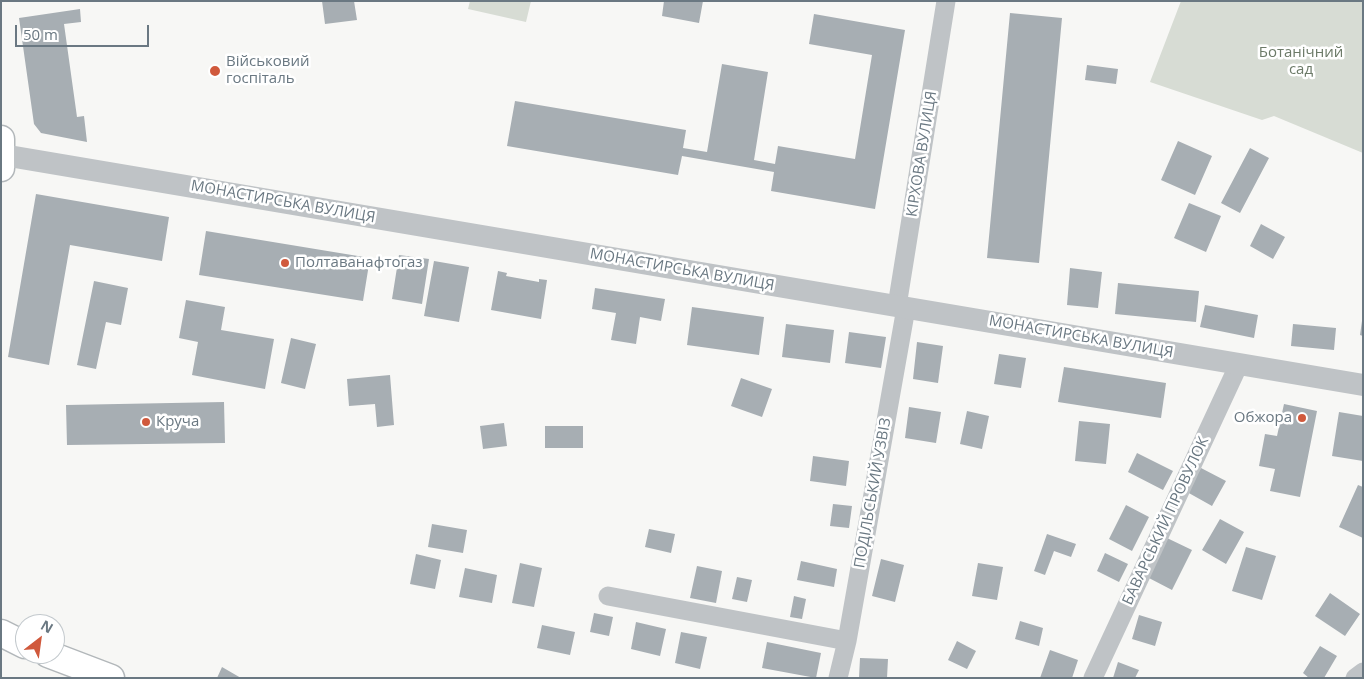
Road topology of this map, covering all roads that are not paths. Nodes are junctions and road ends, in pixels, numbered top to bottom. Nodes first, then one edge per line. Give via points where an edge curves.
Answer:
1 (946, 1) edge
2 (2, 154) edge
3 (902, 307) junction
4 (1239, 364) junction
5 (1363, 385) edge
6 (608, 596) dead end
7 (1, 633) edge
8 (15, 640) edge
9 (847, 641) junction
10 (65, 661) edge
11 (1363, 672) edge
12 (110, 678) edge
13 (838, 678) edge
14 (1093, 678) edge
15 (1355, 678) edge

1 - 3 street, КІРХОВА ВУЛИЦЯ
2 - 3 street, МОНАСТИРСЬКА ВУЛИЦЯ
3 - 4 street, МОНАСТИРСЬКА ВУЛИЦЯ
3 - 9 street, ПОДІЛЬСЬКИЙ УЗВІЗ
4 - 5 street, МОНАСТИРСЬКА ВУЛИЦЯ
4 - 14 street, БАВАРСЬКИЙ ПРОВУЛОК
6 - 9 street
7 - 8 main road
9 - 13 street, ПОДІЛЬСЬКИЙ УЗВІЗ
10 - 12 main road
11 - 15 street

